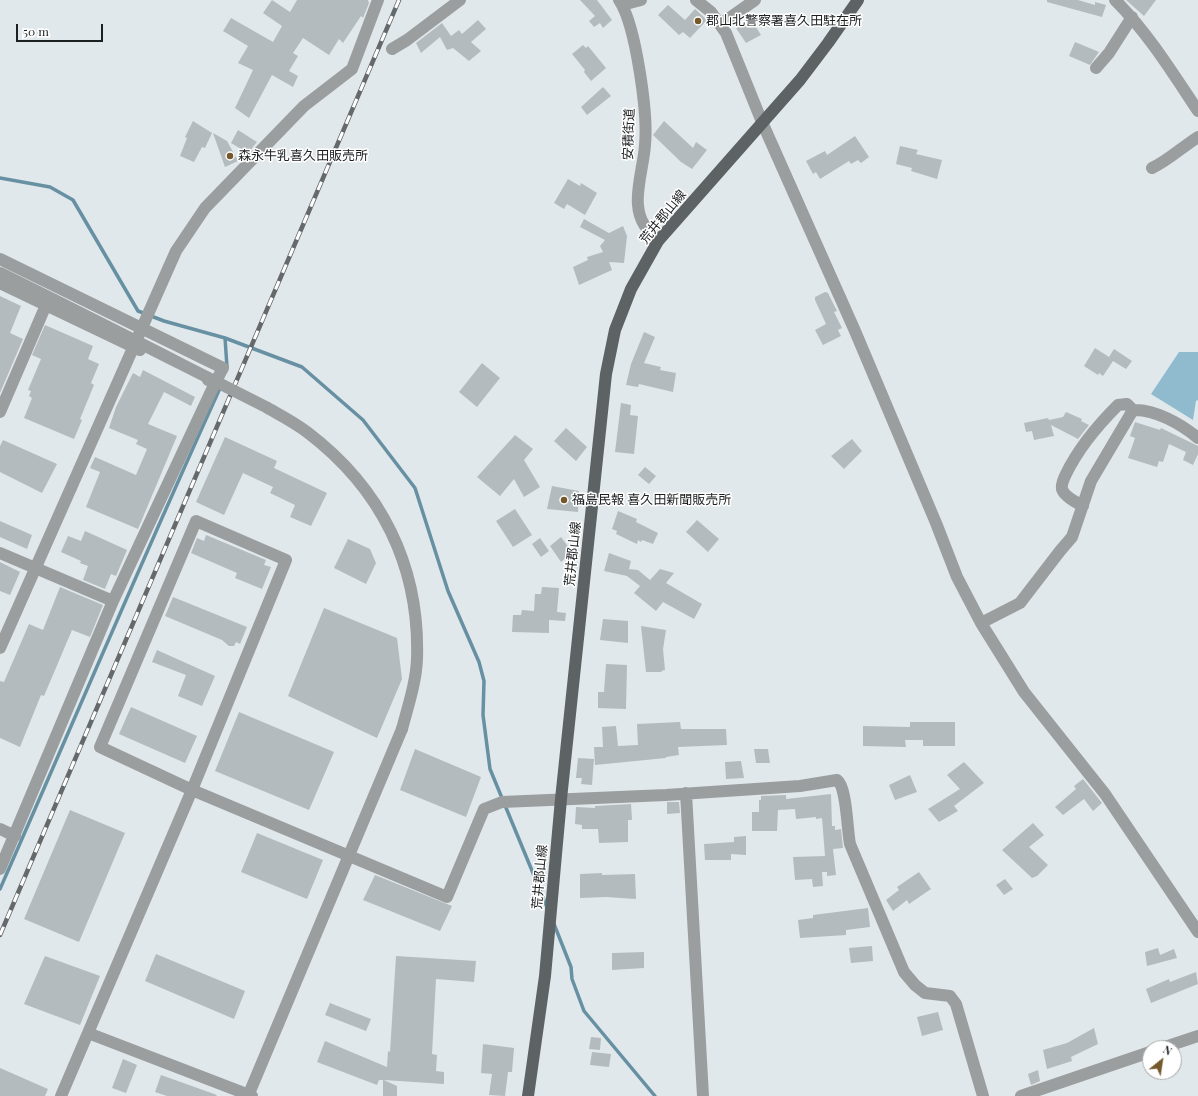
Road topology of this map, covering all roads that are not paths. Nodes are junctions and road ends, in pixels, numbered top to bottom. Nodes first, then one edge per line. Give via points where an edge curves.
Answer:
1 (378, 0) edge
2 (460, 0) edge
3 (641, 0) edge
4 (696, 0) edge
5 (755, 0) edge
6 (858, 0) edge
7 (1115, 0) edge
8 (621, 2) edge
9 (1132, 17) junction
10 (721, 24) junction
11 (392, 49) dead end
12 (1096, 68) dead end
13 (1198, 110) edge
14 (762, 122) junction
15 (1198, 136) edge
16 (1152, 168) dead end
17 (658, 241) junction
18 (0, 259) edge
19 (0, 273) edge
20 (0, 283) edge
21 (46, 305) junction
22 (142, 328) junction
23 (134, 347) junction
24 (216, 383) junction
25 (1133, 410) junction
26 (0, 412) edge
27 (1198, 438) edge
28 (1083, 506) junction
29 (0, 553) edge
30 (36, 568) junction
31 (113, 601) junction
32 (981, 624) junction
33 (0, 648) edge
34 (192, 790) junction
35 (686, 793) junction
36 (561, 799) junction
37 (0, 829) edge
38 (15, 836) junction
39 (349, 856) junction
40 (0, 869) edge
41 (1198, 932) edge
42 (88, 1033) junction
43 (1198, 1036) edge
44 (1182, 1041) edge
45 (1142, 1055) edge
46 (61, 1096) edge
47 (250, 1096) edge
48 (528, 1096) edge
49 (703, 1096) edge
50 (983, 1096) edge
51 (1021, 1096) edge

1 - 22 street via 352,69 304,106 205,208 176,251
2 - 11 street
3 - 8 street
4 - 10 street
5 - 10 street
6 - 14 main road, 荒井郡山線 via 800,80
7 - 9 street
8 - 17 street, 安積街道 via 630,28 646,111 646,144 637,204 642,225
9 - 12 street
9 - 13 street
10 - 14 street
14 - 17 main road, 荒井郡山線
14 - 32 street via 858,338 957,577
15 - 16 street via 1168,160
17 - 36 main road, 荒井郡山線 via 631,289 615,330 606,374
18 - 22 street
19 - 39 street, bridge via 242,394 292,422 325,447 363,487 380,510 394,538 411,590 416,614 417,660 402,729
20 - 21 street
21 - 23 street
21 - 26 street
22 - 23 street
22 - 24 street via 223,368
23 - 24 street
23 - 30 street
24 - 31 street
25 - 27 street via 1142,409 1171,421
25 - 28 street via 1091,481
25 - 28 street via 1127,404 1118,405 1095,428 1076,454 1062,482 1062,488
28 - 32 street via 1072,537 1020,603
29 - 30 street
30 - 31 street
30 - 33 street
31 - 38 street
32 - 41 street via 1024,692 1105,794
34 - 34 street via 286,560 196,521 100,747
34 - 39 street
34 - 42 street
35 - 36 street
35 - 49 street
35 - 50 street via 800,786 837,780 841,783 850,844 904,972 910,981 925,993 950,996 956,1004
36 - 39 street via 502,802 484,810 447,897
36 - 48 main road, 荒井郡山線 via 545,976
37 - 38 street
38 - 40 street
39 - 47 street
42 - 46 street
42 - 47 street
43 - 44 street
45 - 51 street

